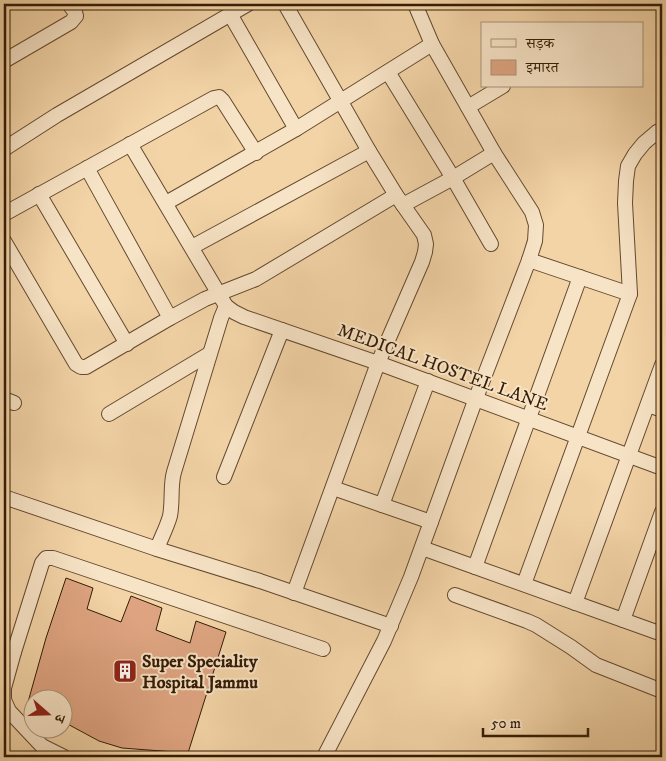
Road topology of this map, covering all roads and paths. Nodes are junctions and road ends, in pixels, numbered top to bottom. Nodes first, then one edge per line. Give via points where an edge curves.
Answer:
1 (69, 4) edge
2 (248, 4) edge
3 (285, 4) edge
4 (415, 4) edge
5 (230, 14) junction
6 (432, 44) junction
7 (4, 61) edge
8 (388, 72) junction
9 (500, 88) edge
10 (341, 102) junction
11 (468, 107) junction
12 (296, 129) junction
13 (662, 130) edge
14 (130, 144) junction
15 (4, 148) edge
16 (369, 150) junction
17 (256, 153) junction
18 (494, 153) junction
19 (87, 168) junction
20 (453, 178) junction
21 (39, 194) junction
22 (400, 200) junction
23 (166, 203) junction
24 (4, 214) edge
25 (4, 241) edge
26 (490, 244) dead end
27 (192, 247) junction
28 (529, 260) junction
29 (580, 277) junction
30 (219, 294) junction
31 (630, 294) junction
32 (226, 306) junction
33 (170, 318) junction
34 (282, 330) junction
35 (127, 344) junction
36 (209, 354) junction
37 (378, 363) junction
38 (662, 365) edge
39 (428, 381) junction
40 (476, 398) junction
41 (648, 405) junction
42 (662, 410) edge
43 (108, 414) dead end
44 (529, 418) junction
45 (578, 436) junction
46 (629, 455) junction
47 (662, 468) edge
48 (224, 477) dead end
49 (333, 488) junction
50 (4, 497) edge
51 (382, 505) junction
52 (662, 512) edge
53 (431, 522) junction
54 (422, 548) junction
55 (157, 549) junction
56 (475, 567) junction
57 (524, 584) junction
58 (294, 593) junction
59 (454, 595) dead end
60 (575, 603) junction
61 (623, 620) junction
62 (391, 626) junction
63 (662, 634) edge
64 (323, 649) dead end
65 (9, 650) edge
66 (662, 691) edge
67 (64, 757) edge
68 (324, 757) edge

1 - 7 street via 76,16 71,22
2 - 5 street
3 - 10 street
4 - 6 street
5 - 12 street
5 - 15 street
6 - 8 street
6 - 11 street
8 - 10 street
8 - 20 street
9 - 11 street
10 - 12 street
10 - 16 street
11 - 18 street
12 - 17 street
13 - 31 street via 644,143 628,166 625,203
14 - 17 street via 219,98
14 - 19 street
14 - 23 street
16 - 22 street
16 - 27 street
17 - 23 street
18 - 20 street
18 - 28 street via 532,212 536,225
19 - 21 street
19 - 33 street
20 - 22 street
20 - 26 street
21 - 24 street
21 - 35 street
22 - 30 street via 256,279
22 - 37 street via 424,235 426,252
23 - 27 street
25 - 35 street via 76,364 86,367
27 - 30 street
28 - 29 street
28 - 40 street
29 - 31 street
29 - 44 street
30 - 32 street
30 - 33 street
31 - 45 street
32 - 34 street, MEDICAL HOSTEL LANE via 244,317
32 - 36 street
33 - 35 street
34 - 37 street, MEDICAL HOSTEL LANE
34 - 48 street
36 - 43 street
36 - 55 street via 172,478 170,516
37 - 39 street, MEDICAL HOSTEL LANE
37 - 49 street
38 - 41 street
39 - 40 street, MEDICAL HOSTEL LANE
39 - 51 street
40 - 44 street, MEDICAL HOSTEL LANE
40 - 53 street
41 - 42 street
41 - 46 street
44 - 45 street, MEDICAL HOSTEL LANE
44 - 56 street
45 - 46 street, MEDICAL HOSTEL LANE
45 - 57 street
46 - 47 street, MEDICAL HOSTEL LANE
46 - 60 street
49 - 51 street
49 - 58 street
50 - 55 street
51 - 53 street
52 - 61 street
53 - 54 street
54 - 56 street
54 - 62 street
55 - 58 street
56 - 57 street
57 - 60 street
58 - 62 street
59 - 66 street via 536,625 596,665
60 - 61 street
61 - 63 street
62 - 68 street
64 - 65 street via 46,558
65 - 67 street via 4,688 4,700 9,711 42,746

